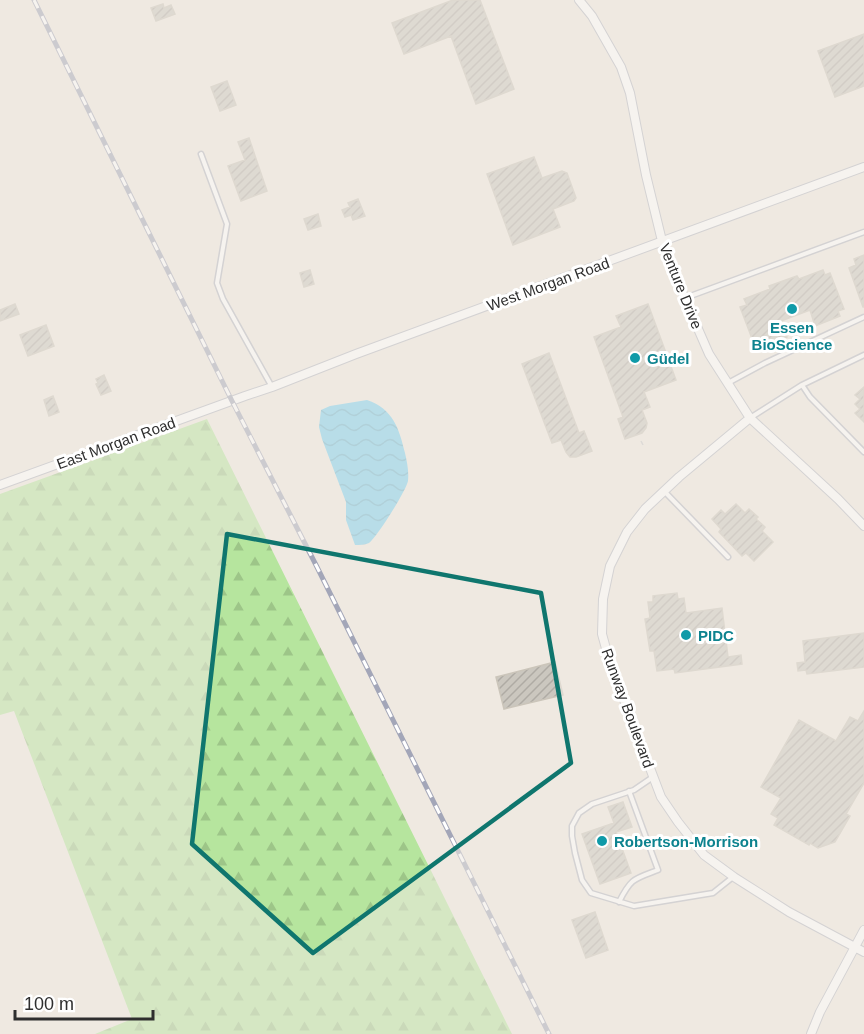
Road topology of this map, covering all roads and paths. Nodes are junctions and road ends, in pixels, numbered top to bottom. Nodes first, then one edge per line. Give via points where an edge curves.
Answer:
1 (579, 0) edge
2 (201, 154) dead end
3 (864, 167) edge
4 (864, 232) edge
5 (662, 241) junction
6 (685, 298) junction
7 (864, 317) edge
8 (864, 355) edge
9 (728, 383) junction
10 (802, 385) junction
11 (272, 387) junction
12 (232, 401) joint
13 (750, 418) junction
14 (642, 441) dead end
15 (643, 445) dead end
16 (864, 452) edge
17 (0, 485) edge
18 (664, 491) junction
19 (864, 526) edge
20 (728, 557) dead end
21 (653, 777) junction
22 (629, 791) junction
23 (734, 877) junction
24 (619, 902) junction
25 (864, 930) edge
26 (854, 947) junction
27 (864, 952) edge
28 (811, 1034) edge

1 - 5 street, Venture Drive via 621,67 630,93
2 - 11 lane via 227,224 217,283
3 - 5 street, West Morgan Road
4 - 6 lane
5 - 6 street, Venture Drive
5 - 11 street, West Morgan Road
6 - 9 street, Venture Drive via 709,354
7 - 9 lane
8 - 10 lane
9 - 13 street, Venture Drive
10 - 13 lane
10 - 16 lane
11 - 12 street, West Morgan Road
12 - 17 street, East Morgan Road
13 - 18 street, Runway Boulevard
13 - 19 street, Venture Drive
14 - 15 path
18 - 20 lane
18 - 21 street, Runway Boulevard via 627,532 610,566 603,598 602,634 610,663
21 - 22 lane
21 - 23 street, Runway Boulevard via 661,797 704,855
22 - 24 lane via 658,870 633,880
22 - 24 lane via 592,804 579,813 572,826 582,880 591,892
23 - 24 lane via 713,893 634,906
23 - 26 street, Runway Boulevard
25 - 26 street
26 - 27 street, Runway Boulevard
26 - 28 street

